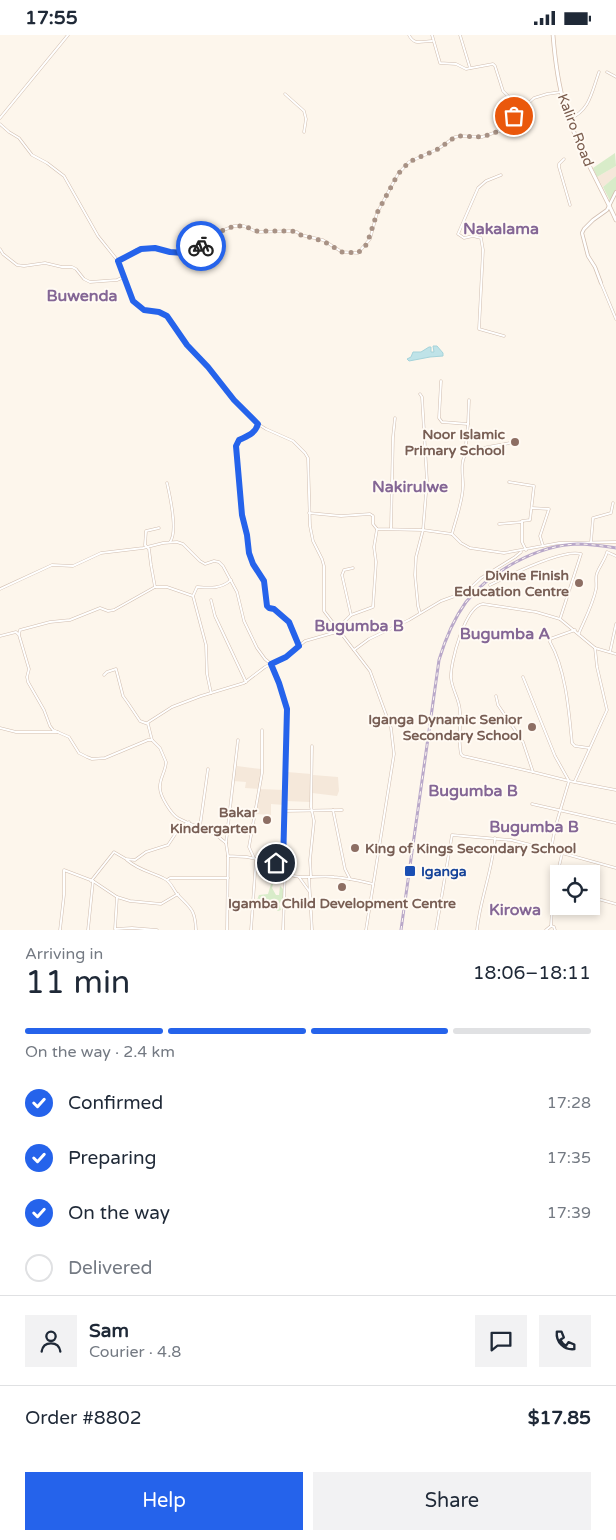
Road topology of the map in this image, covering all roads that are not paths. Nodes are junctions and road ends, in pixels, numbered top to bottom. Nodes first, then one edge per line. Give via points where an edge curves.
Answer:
1 (68, 35) edge
2 (408, 35) edge
3 (432, 35) edge
4 (460, 35) edge
5 (553, 35) edge
6 (432, 41) junction
7 (470, 68) junction
8 (607, 72) dead end
9 (599, 73) dead end
10 (616, 77) edge
11 (561, 92) junction
12 (285, 94) dead end
13 (521, 109) junction
14 (0, 118) edge
15 (569, 119) junction
16 (0, 124) edge
17 (304, 132) dead end
18 (564, 159) dead end
19 (500, 175) dead end
20 (616, 192) edge
21 (570, 205) dead end
22 (609, 205) junction
23 (616, 221) edge
24 (0, 249) edge
25 (118, 261) junction
26 (124, 277) junction
27 (601, 283) joint
28 (616, 319) edge
29 (504, 336) dead end
30 (441, 381) dead end
31 (420, 393) dead end
32 (469, 400) dead end
33 (395, 418) dead end
34 (258, 424) junction
35 (468, 424) junction
36 (510, 443) dead end
37 (464, 456) junction
38 (509, 482) dead end
39 (167, 483) dead end
40 (613, 503) dead end
41 (532, 508) junction
42 (309, 513) junction
43 (522, 522) junction
44 (499, 524) dead end
45 (158, 528) dead end
46 (391, 528) junction
47 (377, 529) junction
48 (423, 530) junction
49 (452, 534) junction
50 (170, 542) junction
51 (591, 542) junction
52 (616, 543) edge
53 (148, 546) junction
54 (543, 546) junction
55 (526, 550) junction
56 (522, 551) junction
57 (616, 556) edge
58 (353, 568) dead end
59 (231, 580) junction
60 (490, 585) dead end
61 (155, 587) junction
62 (0, 589) edge
63 (193, 596) junction
64 (211, 600) dead end
65 (420, 613) junction
66 (351, 615) junction
67 (560, 619) junction
68 (616, 624) edge
69 (337, 629) junction
70 (575, 630) junction
71 (340, 633) junction
72 (579, 633) junction
73 (19, 635) junction
74 (0, 636) edge
75 (299, 646) junction
76 (595, 648) junction
77 (354, 650) junction
78 (610, 652) junction
79 (616, 654) edge
80 (265, 659) junction
81 (271, 664) junction
82 (265, 667) junction
83 (104, 675) dead end
84 (523, 677) dead end
85 (246, 682) junction
86 (210, 693) junction
87 (496, 696) dead end
88 (147, 723) junction
89 (0, 728) edge
90 (262, 730) dead end
91 (60, 733) junction
92 (152, 740) junction
93 (238, 740) dead end
94 (312, 746) dead end
95 (589, 748) junction
96 (208, 769) dead end
97 (532, 772) junction
98 (569, 781) junction
99 (575, 781) junction
100 (616, 790) edge
101 (532, 803) dead end
102 (333, 810) junction
103 (342, 810) dead end
104 (560, 810) junction
105 (284, 811) junction
106 (313, 811) junction
107 (189, 822) junction
108 (616, 823) edge
109 (200, 826) junction
110 (495, 838) junction
111 (226, 843) junction
112 (551, 850) junction
113 (562, 854) junction
114 (228, 856) junction
115 (255, 858) junction
116 (126, 859) junction
117 (283, 865) junction
118 (560, 865) edge
119 (616, 868) edge
120 (285, 873) junction
121 (298, 877) junction
122 (310, 877) junction
123 (228, 878) junction
124 (350, 879) junction
125 (167, 880) junction
126 (92, 881) junction
127 (373, 884) junction
128 (310, 891) junction
129 (178, 894) junction
130 (117, 897) junction
131 (600, 900) edge
132 (616, 904) edge
133 (552, 915) edge
134 (551, 927) junction
135 (115, 929) edge
136 (144, 929) edge
137 (60, 930) edge
138 (88, 930) edge
139 (157, 930) edge
140 (196, 930) edge
141 (226, 930) edge
142 (251, 930) edge
143 (283, 930) edge
144 (312, 930) edge
145 (366, 930) edge
146 (436, 930) edge
147 (477, 930) edge
148 (546, 930) edge
149 (555, 930) edge

1 - 14 street
2 - 6 street via 418,43
3 - 6 street
4 - 7 street
5 - 11 main road, Kaliro Road
6 - 7 street via 440,63
7 - 13 street via 493,64 503,91
8 - 10 street
9 - 15 street via 589,101 577,116
11 - 13 street via 541,95
11 - 15 main road, Kaliro Road
12 - 17 street via 304,111
13 - 25 street via 505,129 482,137 455,137 409,162 398,174 377,213 367,244 358,253 342,252 297,232 257,231 234,226 184,253 149,248
15 - 22 main road, Kaliro Road
16 - 25 street via 19,137 32,155 64,176 98,236
18 - 21 street via 559,167
19 - 29 street via 478,189 458,234 464,238 481,238 483,267 479,329
20 - 22 street
22 - 23 main road, Kaliro Road
22 - 27 street via 582,233 588,256
24 - 26 street via 17,265 45,263 72,267 90,281
25 - 26 street
26 - 34 street via 133,301 144,310 167,316 187,345
27 - 28 street
30 - 35 street via 439,418 442,422
31 - 48 street via 428,481
32 - 35 street
33 - 46 street
34 - 42 street via 293,441 308,458
34 - 75 street via 252,434 239,440 236,446 249,553 264,581 267,606 289,622
35 - 37 street
36 - 37 street via 476,450
37 - 49 street via 463,487
38 - 41 street via 534,486
39 - 50 street via 173,518 173,539
40 - 51 street via 611,513 593,518
41 - 43 street via 530,520
41 - 54 street via 549,509 540,536
42 - 47 street via 370,514
42 - 69 street via 313,541 322,559 324,611
43 - 44 street
43 - 55 street via 522,542
45 - 53 street via 146,531 145,545
46 - 47 street
46 - 48 street
47 - 66 street via 374,547 375,604
48 - 49 street
48 - 65 street via 415,575
49 - 56 street via 470,548 504,553
50 - 53 street
50 - 59 street via 183,544 205,564 219,562
51 - 52 street
51 - 54 street
53 - 61 street
53 - 62 street via 101,553 74,566 52,565
54 - 55 street
55 - 56 street
56 - 65 street via 466,592
57 - 72 street via 607,552 600,566 596,576 597,587
58 - 66 street via 344,570 342,575
59 - 63 street via 224,586 197,587
59 - 80 street via 244,621
60 - 67 street via 543,561 576,552 581,554
61 - 63 street via 167,587
61 - 73 street via 114,610 100,608 70,621 50,622 20,630
63 - 86 street via 204,639
64 - 85 street via 215,616
65 - 77 street
66 - 69 street
67 - 70 street
67 - 97 street via 480,604 466,623 453,660 451,677 459,705 461,754
68 - 78 street
69 - 71 street
70 - 72 street
70 - 95 street via 550,639 550,642 558,662 572,743
71 - 75 street
71 - 77 street
72 - 76 street
73 - 74 street via 16,632
73 - 91 street via 29,669 28,682 50,726
75 - 81 street
76 - 78 street
76 - 95 street via 607,710
77 - 127 street via 370,671 393,739 394,754
78 - 79 street
80 - 81 street
80 - 82 street
81 - 82 street
81 - 105 street via 287,709
82 - 85 street
83 - 88 street via 116,669 128,703 140,721
84 - 98 street via 555,756
85 - 86 street
86 - 88 street via 172,707
87 - 97 street via 498,705 523,742
88 - 92 street
89 - 91 street via 16,732
90 - 115 street via 262,773 250,847
91 - 92 street via 69,737 79,753 92,759
92 - 107 street via 166,762 160,793 175,815
93 - 111 street
94 - 106 street
95 - 99 street
96 - 109 street
97 - 98 street
98 - 99 street
98 - 104 street
99 - 100 street
101 - 104 street
102 - 103 street
102 - 106 street
102 - 124 street
104 - 108 street
104 - 112 street
105 - 106 street
105 - 117 street
106 - 122 street
107 - 109 street
107 - 116 street via 180,827 168,845 146,852 135,860
109 - 111 street
110 - 112 street
110 - 146 street via 451,836
110 - 147 street
111 - 114 street
112 - 113 street
113 - 118 street
113 - 119 street
114 - 115 street
114 - 123 street
115 - 117 street
115 - 142 street
116 - 125 street via 143,871
116 - 126 street via 114,852 109,855
117 - 120 street
120 - 121 street
120 - 143 street
121 - 122 street
121 - 128 street
122 - 124 street
122 - 128 street
123 - 125 street
123 - 141 street
124 - 127 street
125 - 129 street
126 - 130 street
126 - 137 street via 64,870
126 - 138 street
127 - 145 street
128 - 144 street
129 - 130 street via 161,903
129 - 140 street via 190,906
130 - 135 street
131 - 132 street
133 - 134 street
134 - 148 street
134 - 149 street
135 - 136 street
136 - 139 street

